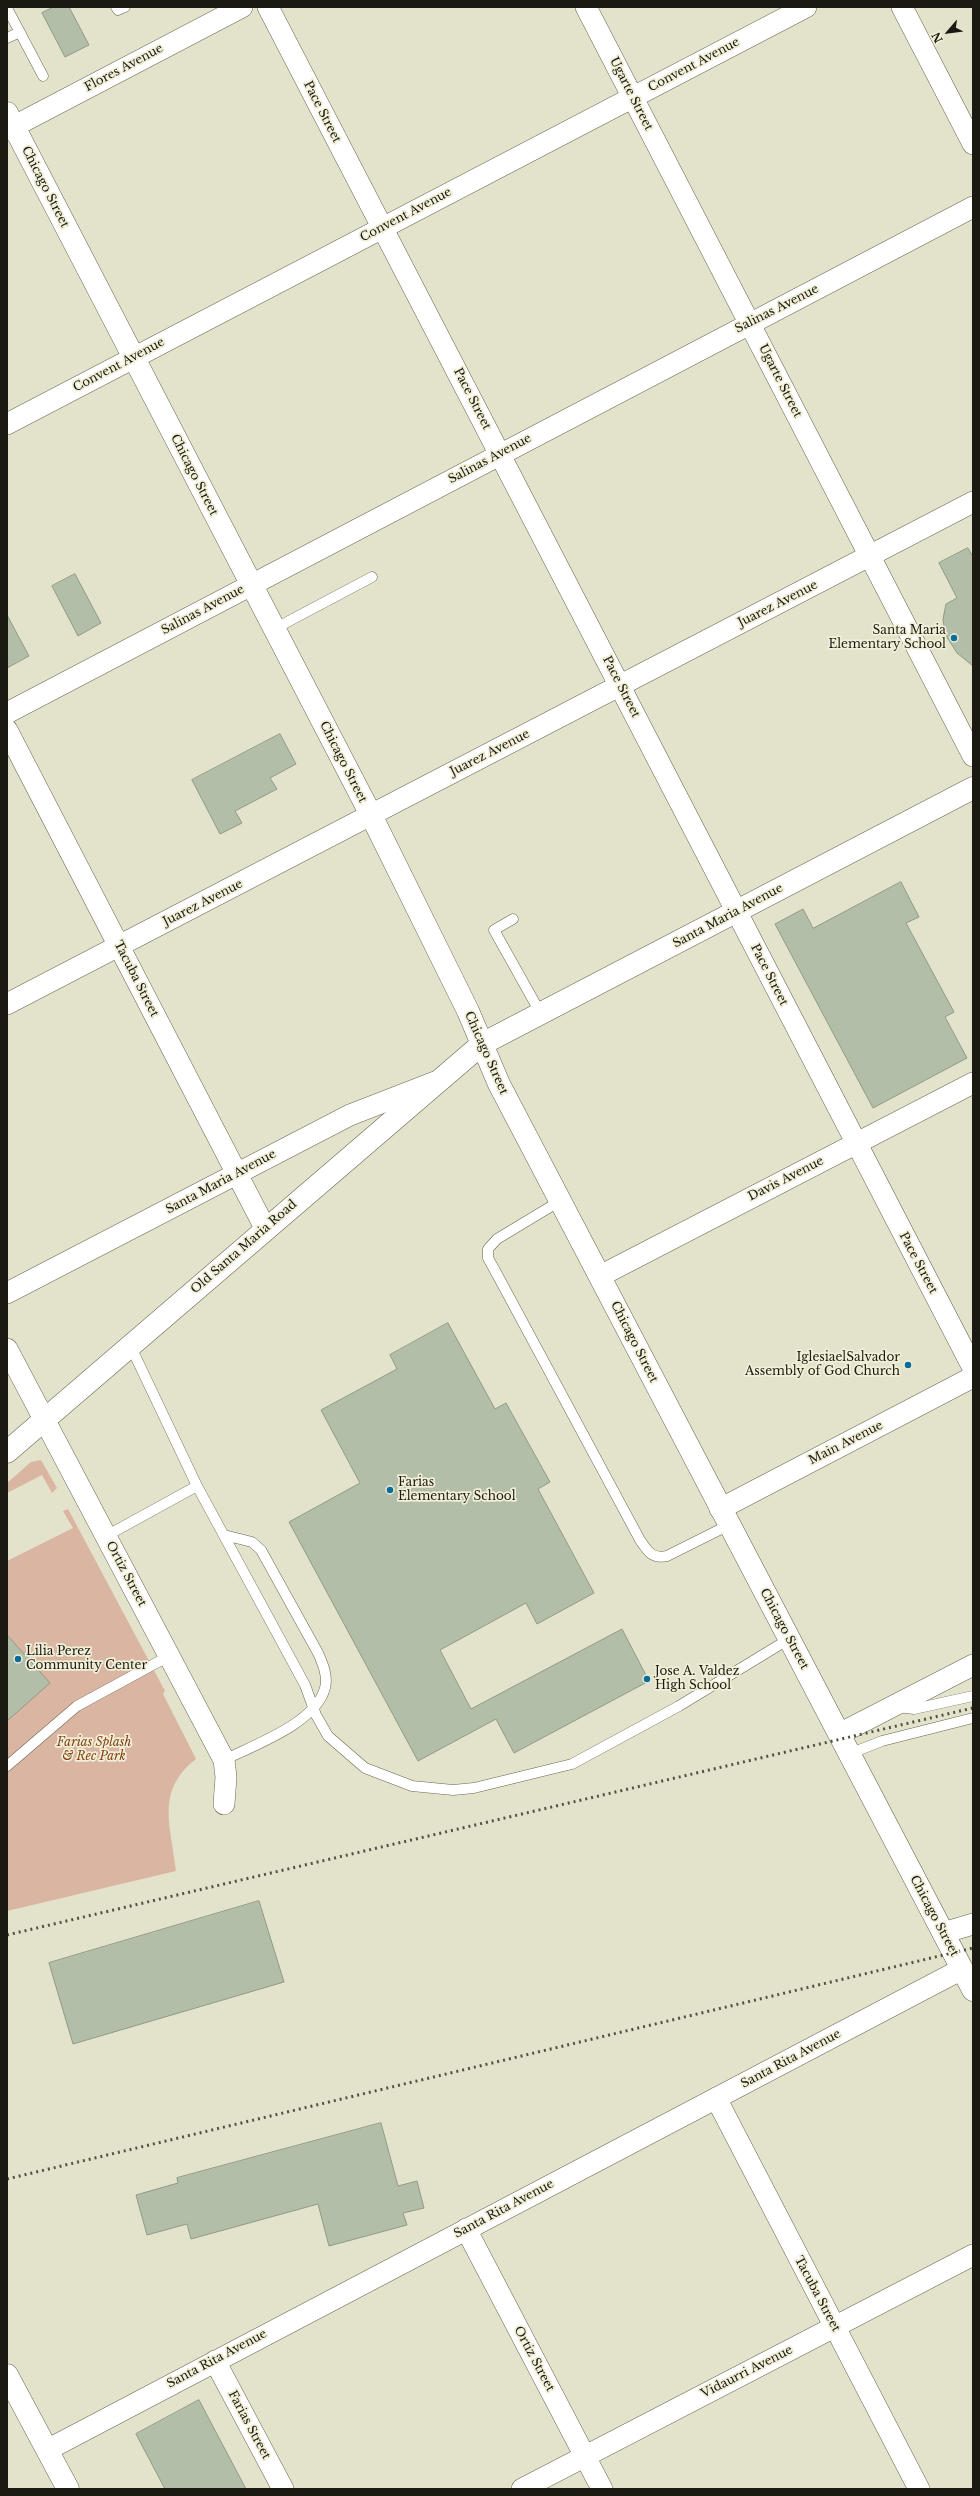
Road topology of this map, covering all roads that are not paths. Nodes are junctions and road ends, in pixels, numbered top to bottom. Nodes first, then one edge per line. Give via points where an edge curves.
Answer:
1 (116, 7) edge
2 (125, 7) edge
3 (242, 7) edge
4 (268, 7) edge
5 (586, 7) edge
6 (806, 7) edge
7 (902, 7) edge
8 (7, 8) edge
9 (20, 32) junction
10 (7, 38) edge
11 (43, 76) dead end
12 (633, 97) junction
13 (9, 123) edge
14 (973, 144) edge
15 (973, 207) edge
16 (383, 228) junction
17 (750, 323) junction
18 (134, 358) junction
19 (7, 424) edge
20 (500, 454) junction
21 (973, 502) edge
22 (870, 556) junction
23 (372, 577) dead end
24 (251, 585) junction
25 (274, 629) junction
26 (621, 685) junction
27 (7, 713) edge
28 (7, 730) edge
29 (973, 756) edge
30 (973, 788) edge
31 (371, 815) junction
32 (736, 912) junction
33 (514, 919) dead end
34 (119, 946) junction
35 (7, 1004) edge
36 (541, 1014) junction
37 (482, 1044) junction
38 (439, 1081) junction
39 (973, 1083) edge
40 (856, 1143) junction
41 (237, 1174) junction
42 (560, 1201) junction
43 (265, 1228) junction
44 (600, 1276) junction
45 (7, 1293) edge
46 (130, 1344) junction
47 (7, 1349) edge
48 (973, 1368) edge
49 (973, 1377) edge
50 (44, 1419) junction
51 (7, 1452) edge
52 (197, 1486) junction
53 (724, 1517) junction
54 (224, 1535) junction
55 (106, 1536) junction
56 (789, 1639) junction
57 (169, 1656) junction
58 (973, 1665) edge
59 (973, 1696) edge
60 (892, 1706) junction
61 (314, 1709) junction
62 (973, 1718) edge
63 (839, 1734) junction
64 (849, 1754) junction
65 (224, 1760) junction
66 (7, 1766) edge
67 (224, 1804) dead end
68 (973, 1924) edge
69 (943, 1932) junction
70 (962, 1969) junction
71 (973, 1990) edge
72 (716, 2098) junction
73 (466, 2228) junction
74 (973, 2255) edge
75 (835, 2327) junction
76 (215, 2360) junction
77 (7, 2375) edge
78 (47, 2450) junction
79 (585, 2456) junction
80 (68, 2489) edge
81 (283, 2489) edge
82 (522, 2489) edge
83 (602, 2489) edge
84 (919, 2489) edge

1 - 2 lane via 118,10
3 - 13 street, Flores Avenue
4 - 16 street, Pace Street
5 - 12 street, Ugarte Street
6 - 12 street, Convent Avenue
7 - 14 street
8 - 9 lane
9 - 10 lane
9 - 11 lane
12 - 16 street, Convent Avenue
12 - 17 street, Ugarte Street
13 - 18 street, Chicago Street
15 - 17 street, Salinas Avenue
16 - 18 street, Convent Avenue
16 - 20 street, Pace Street
17 - 20 street, Salinas Avenue
17 - 22 street, Ugarte Street
18 - 19 street, Convent Avenue
18 - 24 street, Chicago Street
20 - 24 street, Salinas Avenue
20 - 26 street, Pace Street
21 - 22 street, Juarez Avenue
22 - 26 street, Juarez Avenue
22 - 29 street, Ugarte Street
23 - 25 lane
24 - 25 street, Chicago Street
24 - 27 street, Salinas Avenue
25 - 31 street, Chicago Street
26 - 31 street, Juarez Avenue
26 - 32 street, Pace Street
28 - 34 street, Tacuba Street
30 - 32 street, Santa Maria Avenue
31 - 34 street, Juarez Avenue
31 - 37 street, Chicago Street via 465,1004
32 - 36 street, Santa Maria Avenue
32 - 40 street, Pace Street
33 - 36 lane via 494,930
34 - 35 street, Juarez Avenue
34 - 41 street, Tacuba Street
36 - 37 street, Santa Maria Avenue
37 - 38 street, Old Santa Maria Road
37 - 42 street, Chicago Street via 499,1084
38 - 41 street, Santa Maria Avenue via 350,1115
38 - 43 street, Old Santa Maria Road
39 - 40 street, Davis Avenue
40 - 44 street, Davis Avenue
40 - 48 street, Pace Street
41 - 43 street, Tacuba Street
41 - 45 street, Santa Maria Avenue
42 - 44 street, Chicago Street
42 - 53 lane via 497,1239 488,1249 488,1258 498,1278 649,1554 658,1558 667,1556
43 - 46 street, Old Santa Maria Road
44 - 53 street, Chicago Street
46 - 50 street, Old Santa Maria Road
46 - 52 lane
47 - 50 street, Ortiz Street
49 - 53 street, Main Avenue
50 - 51 street, Old Santa Maria Road
50 - 55 street, Ortiz Street
52 - 54 lane
52 - 55 lane
53 - 56 street, Chicago Street
54 - 61 lane via 305,1685
54 - 61 lane via 252,1542 261,1550 318,1653 325,1670 325,1688
55 - 57 street, Ortiz Street
56 - 61 lane via 680,1706 572,1764 474,1788 452,1790 412,1786 365,1768 328,1736
56 - 63 street, Chicago Street
57 - 65 street, Ortiz Street
57 - 66 lane via 77,1706
58 - 60 street
59 - 60 lane via 914,1710
60 - 63 street
61 - 65 lane via 303,1719
62 - 64 lane via 882,1741
63 - 64 street, Chicago Street
64 - 69 street, Chicago Street
65 - 67 street, Ortiz Street
68 - 69 street
69 - 70 street, Chicago Street
70 - 71 street, Chicago Street
70 - 72 street, Santa Rita Avenue
72 - 73 street, Santa Rita Avenue
72 - 75 street, Tacuba Street
73 - 76 street, Santa Rita Avenue
73 - 79 street, Ortiz Street
74 - 75 street, Vidaurri Avenue
75 - 79 street, Vidaurri Avenue
75 - 84 street, Tacuba Street
76 - 78 street, Santa Rita Avenue
76 - 81 street, Farias Street
77 - 78 street
78 - 80 street
79 - 82 street, Vidaurri Avenue
79 - 83 street, Ortiz Street

